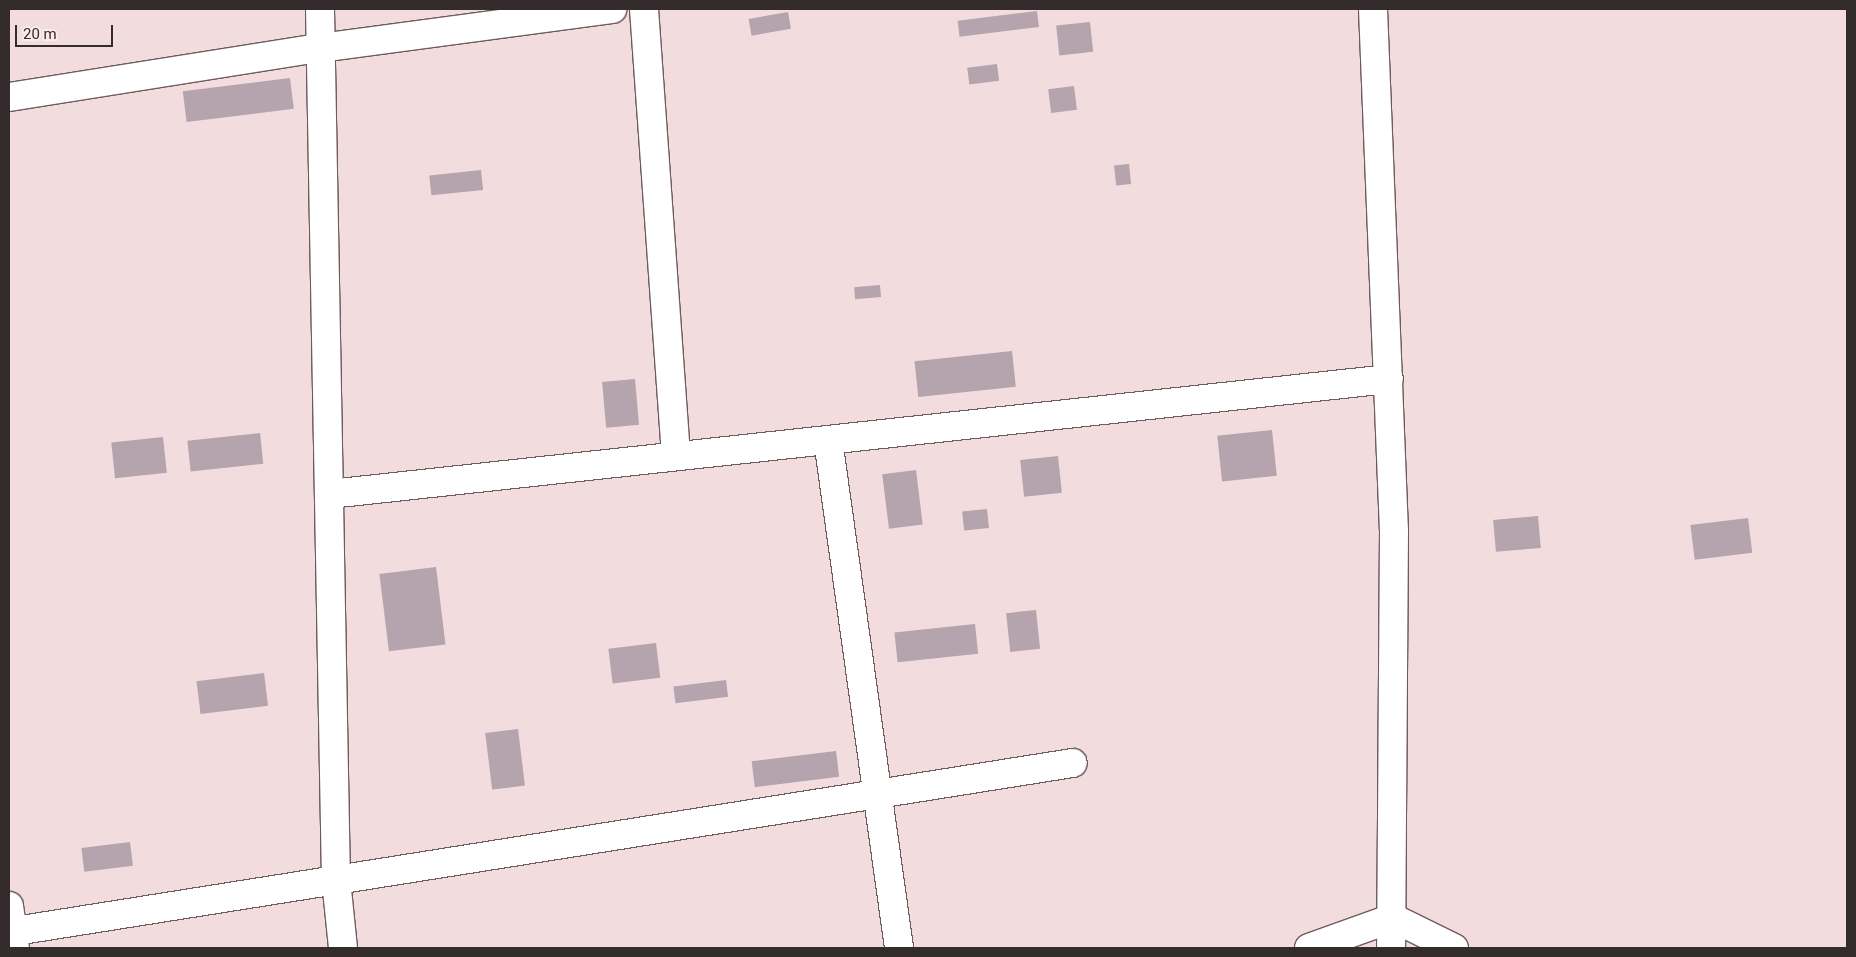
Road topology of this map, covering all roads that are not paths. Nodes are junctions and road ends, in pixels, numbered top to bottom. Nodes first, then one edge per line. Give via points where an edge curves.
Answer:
1 (320, 9) edge
2 (612, 9) edge
3 (644, 9) edge
4 (1373, 9) edge
5 (320, 48) junction
6 (9, 97) edge
7 (1389, 379) junction
8 (828, 440) junction
9 (676, 456) junction
10 (330, 494) junction
11 (1073, 763) dead end
12 (877, 794) junction
13 (336, 880) junction
14 (1393, 918) junction
15 (11, 929) edge
16 (343, 948) edge
17 (899, 948) edge
18 (1309, 948) edge
19 (1370, 948) edge
20 (1391, 948) edge
21 (1454, 948) edge

1 - 5 street
2 - 5 street
3 - 9 street
4 - 7 street
5 - 6 street
5 - 10 street
7 - 8 street
7 - 14 street via 1394,531
8 - 9 street
8 - 12 street
9 - 10 street
10 - 13 street
11 - 12 street
12 - 13 street
12 - 17 street
13 - 15 street
13 - 16 street
14 - 18 street
14 - 19 street
14 - 20 street
14 - 21 street

